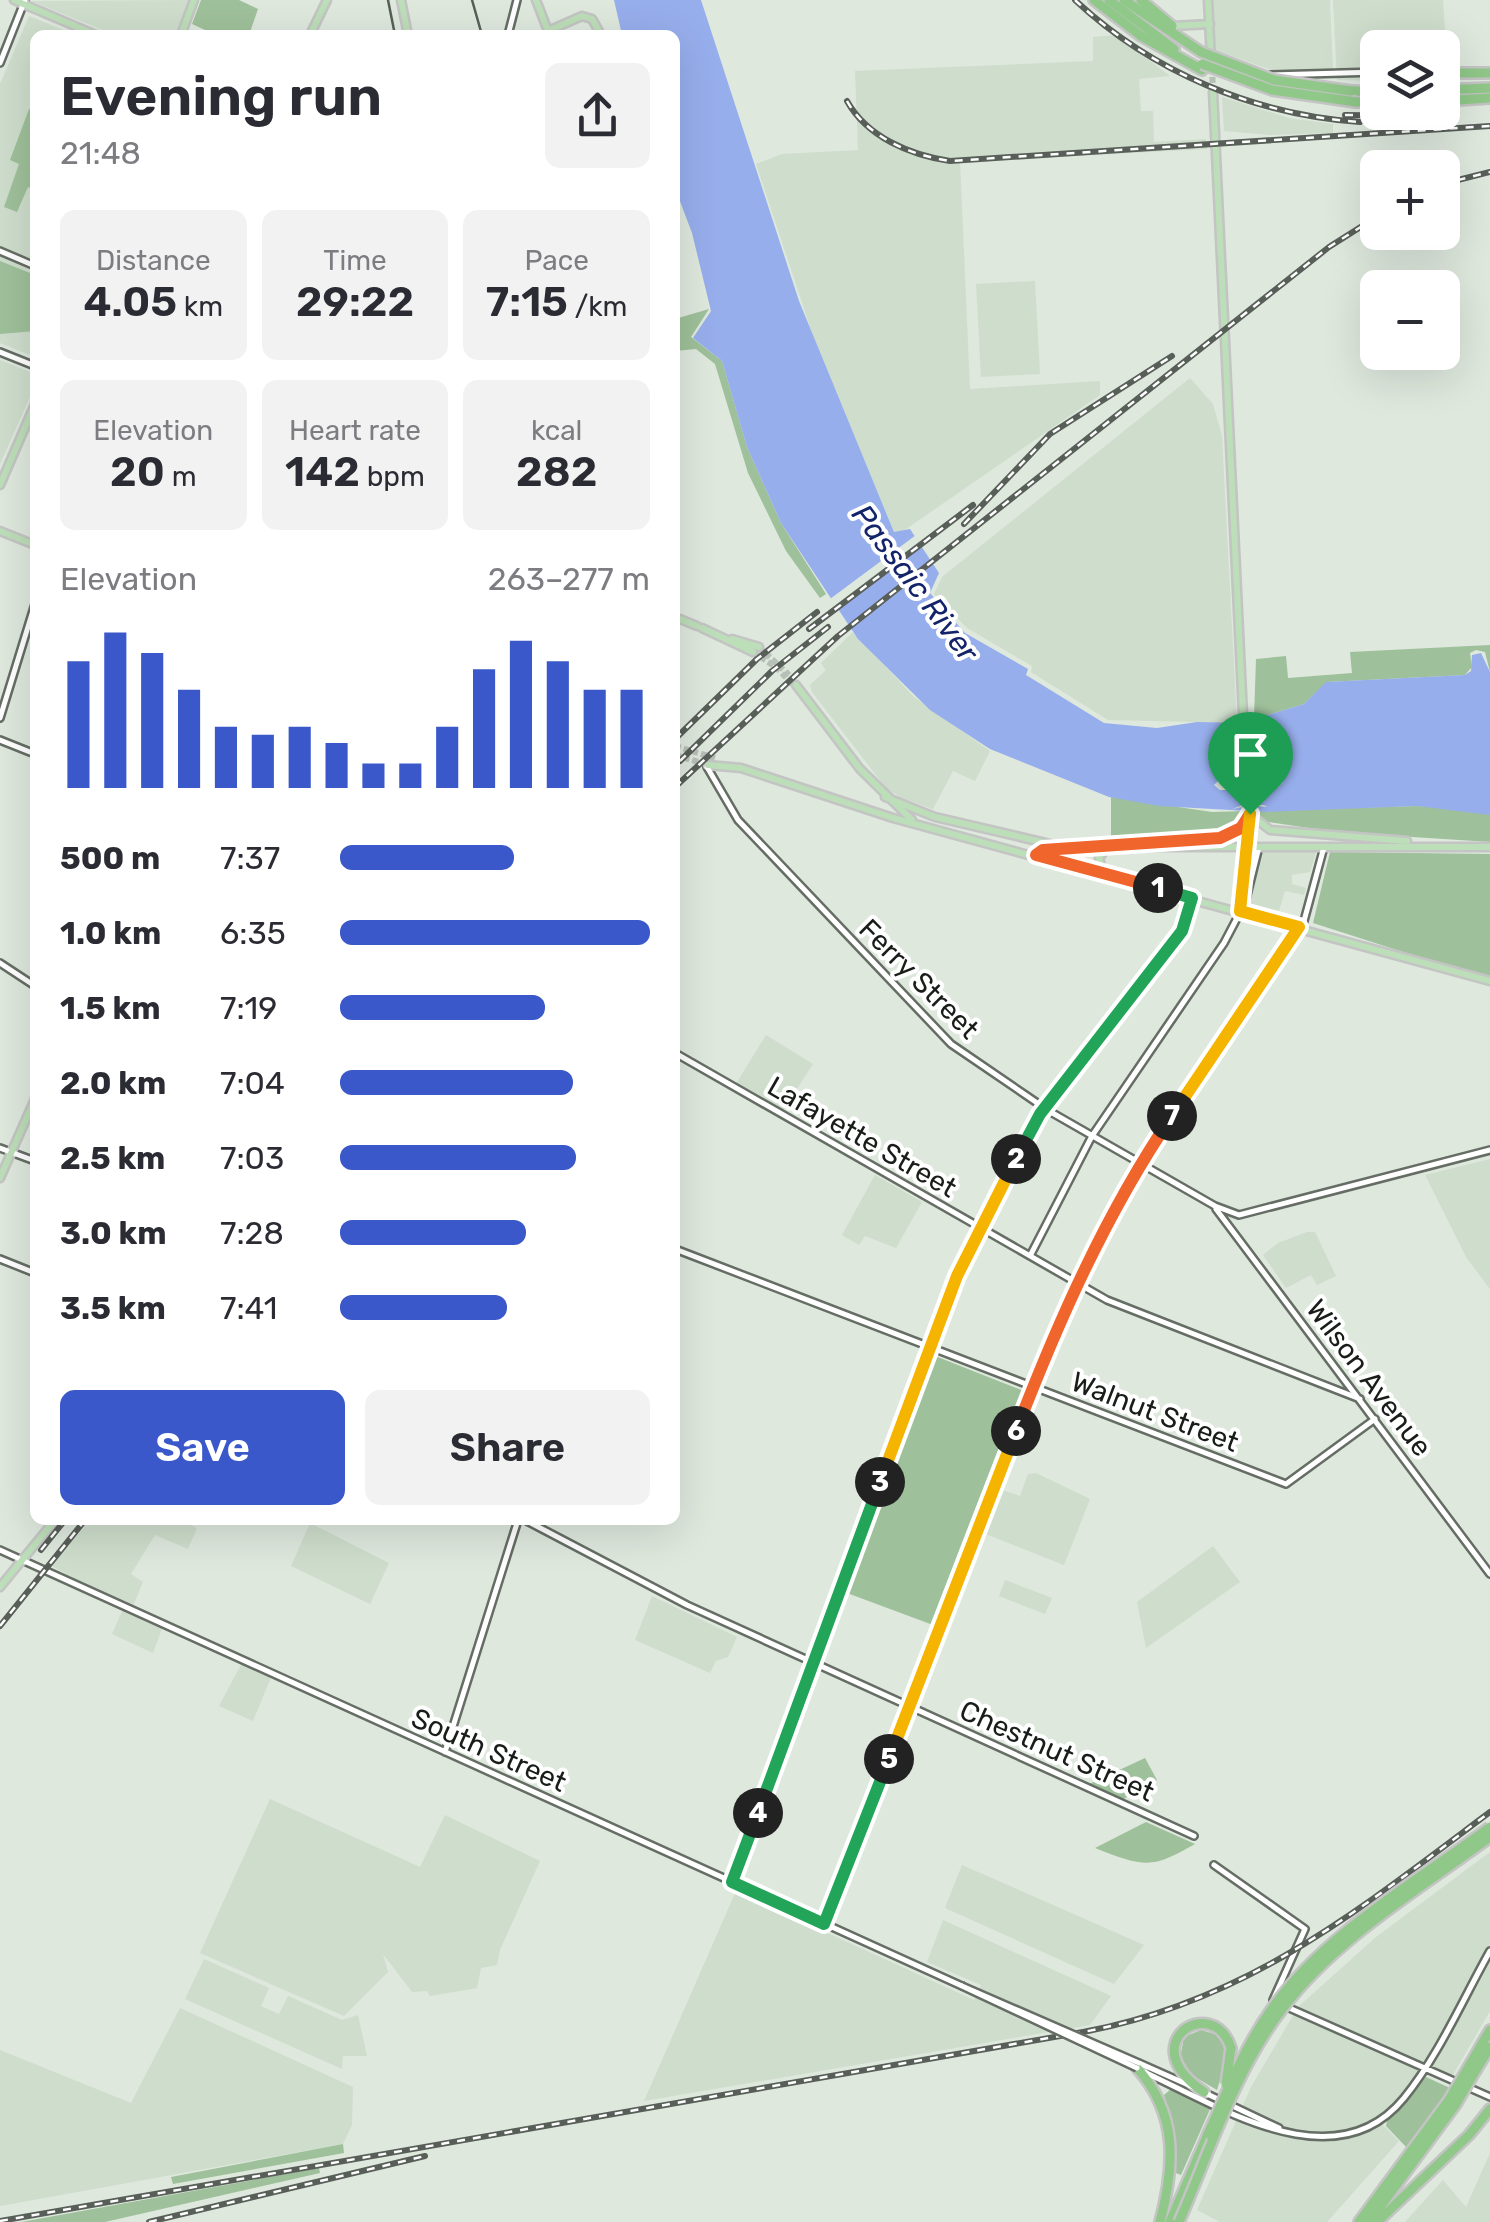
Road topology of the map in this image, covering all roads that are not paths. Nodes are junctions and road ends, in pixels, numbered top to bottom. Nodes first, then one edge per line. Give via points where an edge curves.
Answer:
1 (194, 0) edge
2 (327, 0) edge
3 (401, 0) edge
4 (516, 0) edge
5 (536, 0) edge
6 (1094, 0) edge
7 (1108, 0) edge
8 (1124, 0) edge
9 (1142, 0) edge
10 (1208, 0) edge
11 (20, 1) edge
12 (1210, 24) junction
13 (85, 30) edge
14 (183, 30) edge
15 (312, 30) edge
16 (407, 30) edge
17 (509, 30) edge
18 (545, 30) edge
19 (554, 30) edge
20 (598, 30) edge
21 (1171, 30) junction
22 (1147, 36) junction
23 (0, 63) edge
24 (1205, 66) junction
25 (1360, 73) edge
26 (1460, 73) edge
27 (1490, 73) edge
28 (1490, 88) edge
29 (1460, 89) edge
30 (1213, 92) tunnel mouth
31 (1360, 95) edge
32 (1354, 96) junction
33 (1360, 98) edge
34 (1490, 98) edge
35 (1460, 99) edge
36 (0, 251) edge
37 (30, 264) edge
38 (0, 352) edge
39 (30, 364) edge
40 (30, 416) edge
41 (0, 485) edge
42 (0, 531) edge
43 (30, 543) edge
44 (680, 619) edge
45 (30, 620) edge
46 (756, 650) tunnel mouth
47 (797, 687) tunnel mouth
48 (0, 718) edge
49 (0, 740) edge
50 (30, 752) edge
51 (710, 766) joint
52 (885, 797) junction
53 (867, 808) junction
54 (910, 809) junction
55 (880, 811) junction
56 (900, 811) junction
57 (1251, 820) junction
58 (917, 824) junction
59 (1260, 844) junction
60 (1325, 844) junction
61 (1422, 845) junction
62 (1490, 847) edge
63 (1089, 848) junction
64 (1107, 848) junction
65 (1118, 848) junction
66 (1036, 855) junction
67 (1103, 873) junction
68 (1192, 898) junction
69 (1240, 911) junction
70 (1299, 927) junction
71 (0, 963) edge
72 (1490, 981) edge
73 (30, 983) edge
74 (680, 1056) edge
75 (1044, 1108) junction
76 (30, 1110) edge
77 (1092, 1136) junction
78 (0, 1148) edge
79 (1490, 1150) edge
80 (11, 1153) junction
81 (30, 1160) edge
82 (1140, 1164) junction
83 (0, 1178) edge
84 (1215, 1206) junction
85 (1239, 1215) junction
86 (981, 1228) junction
87 (1232, 1229) junction
88 (680, 1250) edge
89 (1030, 1256) junction
90 (0, 1259) edge
91 (30, 1271) edge
92 (1078, 1284) junction
93 (930, 1347) junction
94 (1033, 1386) junction
95 (1360, 1399) junction
96 (1374, 1419) junction
97 (51, 1525) edge
98 (520, 1525) edge
99 (532, 1525) edge
100 (0, 1550) edge
101 (22, 1560) junction
102 (1490, 1574) edge
103 (0, 1588) edge
104 (814, 1662) junction
105 (909, 1706) junction
106 (445, 1752) junction
107 (1490, 1826) edge
108 (1194, 1836) dead end
109 (1490, 1838) edge
110 (1214, 1865) dead end
111 (732, 1882) junction
112 (824, 1924) junction
113 (1490, 1952) edge
114 (1490, 2030) edge
115 (1490, 2047) edge
116 (1138, 2065) junction
117 (1424, 2068) junction
118 (1473, 2068) junction
119 (1204, 2092) junction
120 (1490, 2097) edge
121 (1452, 2102) junction
122 (1490, 2109) edge
123 (1282, 2129) junction
124 (1208, 2134) junction
125 (1160, 2222) edge
126 (1170, 2222) edge
127 (1179, 2222) edge
128 (1359, 2222) edge
129 (1369, 2222) edge
130 (1377, 2222) edge

1 - 14 main road
2 - 15 main road
3 - 16 main road
4 - 17 street
5 - 18 main road
6 - 22 highway
7 - 22 highway
8 - 21 highway
9 - 21 highway
10 - 12 main road
11 - 13 main road
11 - 23 street
12 - 21 main road
12 - 24 main road
19 - 20 main road via 582,16
21 - 32 highway, bridge via 1201,52 1274,80
22 - 24 highway
24 - 25 street via 1284,76
24 - 32 highway, bridge via 1264,87
26 - 27 highway
28 - 29 highway
30 - 57 main road
31 - 32 highway
32 - 33 highway
34 - 35 highway
36 - 37 street
38 - 39 street
40 - 41 main road
42 - 43 main road
44 - 46 main road
45 - 48 street
47 - 52 main road
49 - 50 street
51 - 53 main road via 723,764
51 - 75 street, Ferry Street via 738,820 918,1012 951,1044
52 - 53 main road via 882,806
52 - 54 main road
52 - 56 main road
53 - 55 main road
54 - 56 main road
54 - 63 main road via 1042,844
55 - 56 main road
55 - 58 main road
56 - 58 main road
57 - 61 main road via 1270,830
57 - 65 main road via 1220,838
57 - 69 main road, bridge
58 - 66 main road
59 - 60 main road
59 - 65 main road
59 - 69 street
60 - 61 main road
60 - 70 street
61 - 62 main road
63 - 64 main road
63 - 66 main road
64 - 65 main road
64 - 67 main road via 1099,858
66 - 67 main road
67 - 68 main road
68 - 69 main road
68 - 75 street via 1182,931
69 - 70 main road
69 - 77 street via 1193,993
70 - 72 main road
70 - 82 street
71 - 73 street
74 - 86 street, Lafayette Street
75 - 77 street, Ferry Street
75 - 86 street
76 - 80 main road
77 - 82 street, Ferry Street
77 - 89 street
78 - 80 street
79 - 85 street
80 - 81 street
80 - 83 main road
82 - 84 street, Ferry Street
82 - 92 street
84 - 85 street, Ferry Street
84 - 87 street, Wilson Avenue
85 - 87 street
86 - 89 street, Lafayette Street
86 - 93 street
87 - 95 street, Wilson Avenue
88 - 93 street, Walnut Street
89 - 92 street, Lafayette Street
90 - 91 street
92 - 94 street
92 - 95 street, Lafayette Street
93 - 94 street, Walnut Street
93 - 104 street
94 - 96 street, Walnut Street via 1286,1484
94 - 105 street
95 - 96 street, Wilson Avenue
96 - 102 street, Wilson Avenue
97 - 101 main road
98 - 106 street
99 - 104 street, Chestnut Street
100 - 101 street, South Street
101 - 103 main road
101 - 106 street, South Street
104 - 105 street, Chestnut Street
104 - 111 street
105 - 108 street, Chestnut Street
105 - 112 street
106 - 111 street, South Street
107 - 124 highway, bridge via 1340,1938 1290,1985 1251,2041
109 - 127 highway, bridge via 1344,1946 1289,1999 1252,2056
110 - 117 street via 1305,1929 1273,2000
111 - 112 street, South Street
112 - 116 street, South Street, bridge
113 - 117 street
114 - 118 highway
115 - 118 highway
116 - 119 street, South Street
116 - 123 street, South Street
116 - 125 highway via 1164,2104 1171,2155
117 - 120 street
117 - 123 street, South Street via 1403,2100 1375,2123 1338,2136
118 - 121 highway, bridge
119 - 123 street, South Street
119 - 124 highway, bridge via 1185,2078 1173,2053 1179,2034 1193,2024 1221,2030 1230,2048
121 - 128 highway
121 - 129 highway
122 - 130 highway
124 - 126 highway, bridge

